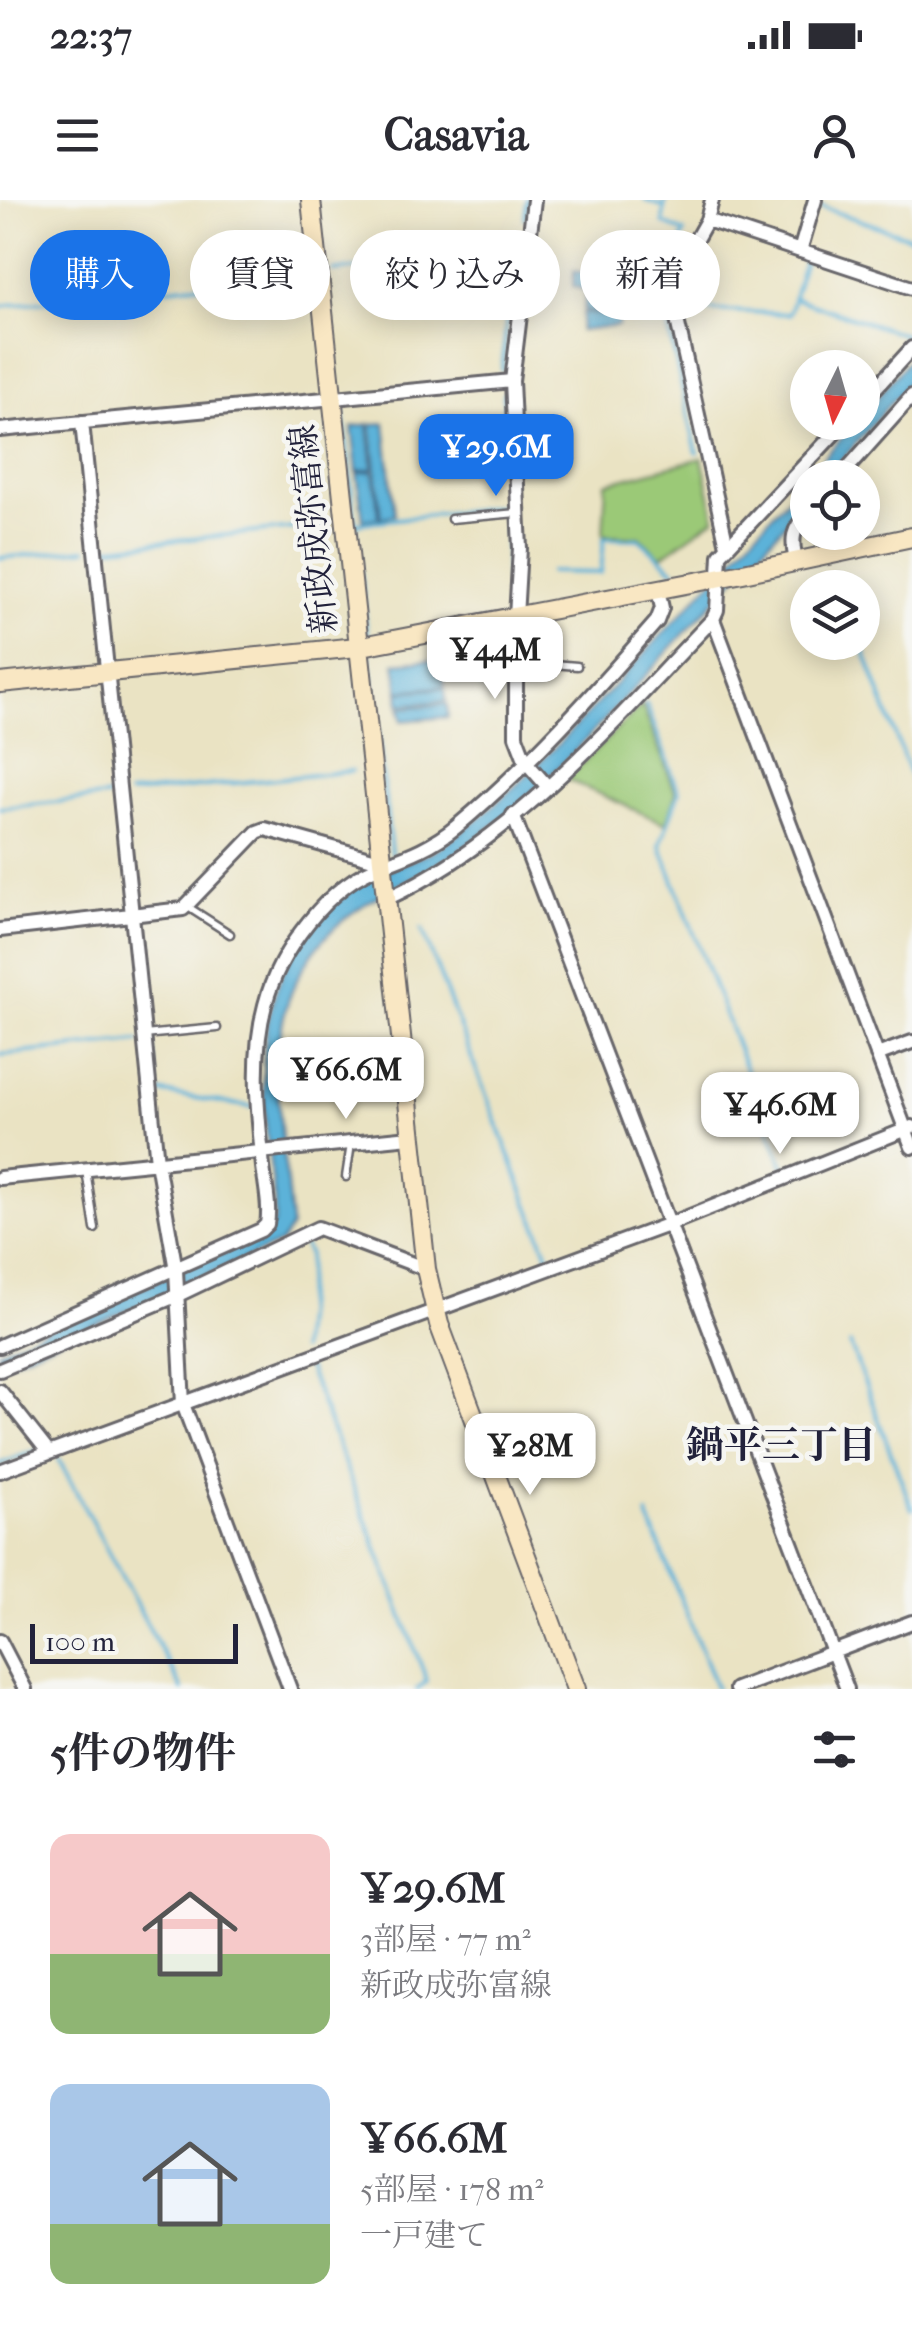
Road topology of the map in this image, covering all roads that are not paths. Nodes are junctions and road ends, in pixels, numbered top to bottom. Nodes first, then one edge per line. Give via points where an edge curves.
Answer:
1 (311, 200) edge
2 (534, 200) edge
3 (712, 200) edge
4 (815, 200) edge
5 (706, 220) junction
6 (800, 251) junction
7 (912, 288) edge
8 (912, 348) edge
9 (512, 382) junction
10 (880, 383) edge
11 (912, 396) edge
12 (332, 397) junction
13 (82, 422) junction
14 (0, 430) edge
15 (828, 440) edge
16 (855, 460) edge
17 (511, 513) junction
18 (452, 519) dead end
19 (912, 536) edge
20 (727, 546) junction
21 (793, 550) edge
22 (796, 561) junction
23 (711, 577) junction
24 (658, 590) junction
25 (516, 618) junction
26 (712, 619) junction
27 (357, 647) junction
28 (516, 661) junction
29 (577, 666) dead end
30 (109, 671) junction
31 (0, 683) edge
32 (529, 765) junction
33 (546, 784) junction
34 (513, 815) junction
35 (381, 866) junction
36 (384, 897) junction
37 (188, 907) junction
38 (131, 917) junction
39 (0, 930) edge
40 (230, 934) dead end
41 (217, 1028) dead end
42 (144, 1035) junction
43 (912, 1042) edge
44 (877, 1055) junction
45 (909, 1129) edge
46 (410, 1137) junction
47 (351, 1143) junction
48 (912, 1147) edge
49 (261, 1152) junction
50 (157, 1162) junction
51 (86, 1170) junction
52 (346, 1177) dead end
53 (0, 1178) edge
54 (670, 1224) junction
55 (95, 1228) dead end
56 (426, 1269) junction
57 (176, 1271) junction
58 (178, 1293) junction
59 (435, 1308) junction
60 (0, 1346) edge
61 (0, 1370) edge
62 (0, 1390) edge
63 (183, 1404) junction
64 (49, 1453) junction
65 (0, 1471) edge
66 (912, 1622) edge
67 (0, 1641) edge
68 (833, 1652) junction
69 (26, 1689) edge
70 (290, 1689) edge
71 (576, 1689) edge
72 (736, 1689) edge
73 (847, 1689) edge

1 - 12 street, 新政成弥富線
2 - 9 street
3 - 5 street
4 - 6 street
5 - 6 street
5 - 20 street via 674,278 672,297
6 - 7 street
8 - 10 street
9 - 12 street
9 - 17 street
11 - 16 street
12 - 13 street
12 - 27 street, 新政成弥富線
13 - 14 street
13 - 30 street
15 - 20 street
17 - 18 lane
17 - 25 street via 520,548
19 - 22 street, 新政成弥富線
20 - 23 street
21 - 22 street
22 - 23 street, 新政成弥富線
23 - 24 street, 新政成弥富線
23 - 26 street via 718,599
24 - 25 street, 新政成弥富線
24 - 32 street via 657,620
25 - 27 street, 新政成弥富線
25 - 28 street
26 - 33 street
26 - 44 street
27 - 30 street
27 - 35 street
28 - 29 lane
28 - 32 street via 516,736
30 - 31 street
30 - 38 street
32 - 33 street
32 - 35 street via 420,852
33 - 34 street
34 - 36 street via 465,854
34 - 54 street
35 - 36 street
35 - 37 street via 265,829
35 - 49 street via 322,906 275,976 257,1061
36 - 46 street
37 - 38 street
37 - 40 lane
38 - 39 street
38 - 42 street
41 - 42 lane
42 - 50 street
43 - 44 street
44 - 45 street
45 - 48 street
45 - 54 street
46 - 47 street
46 - 56 street
47 - 49 street
47 - 52 lane
49 - 50 street
49 - 57 street via 267,1224
50 - 51 street
50 - 57 street
51 - 53 street
51 - 55 lane
54 - 59 street
54 - 68 street
56 - 58 street via 318,1228
56 - 59 street
57 - 58 street
57 - 60 street
58 - 61 street
58 - 63 street
59 - 63 street
59 - 71 street
62 - 64 street
63 - 64 street
63 - 70 street
64 - 65 street
66 - 68 street
67 - 69 street
68 - 72 street
68 - 73 street

